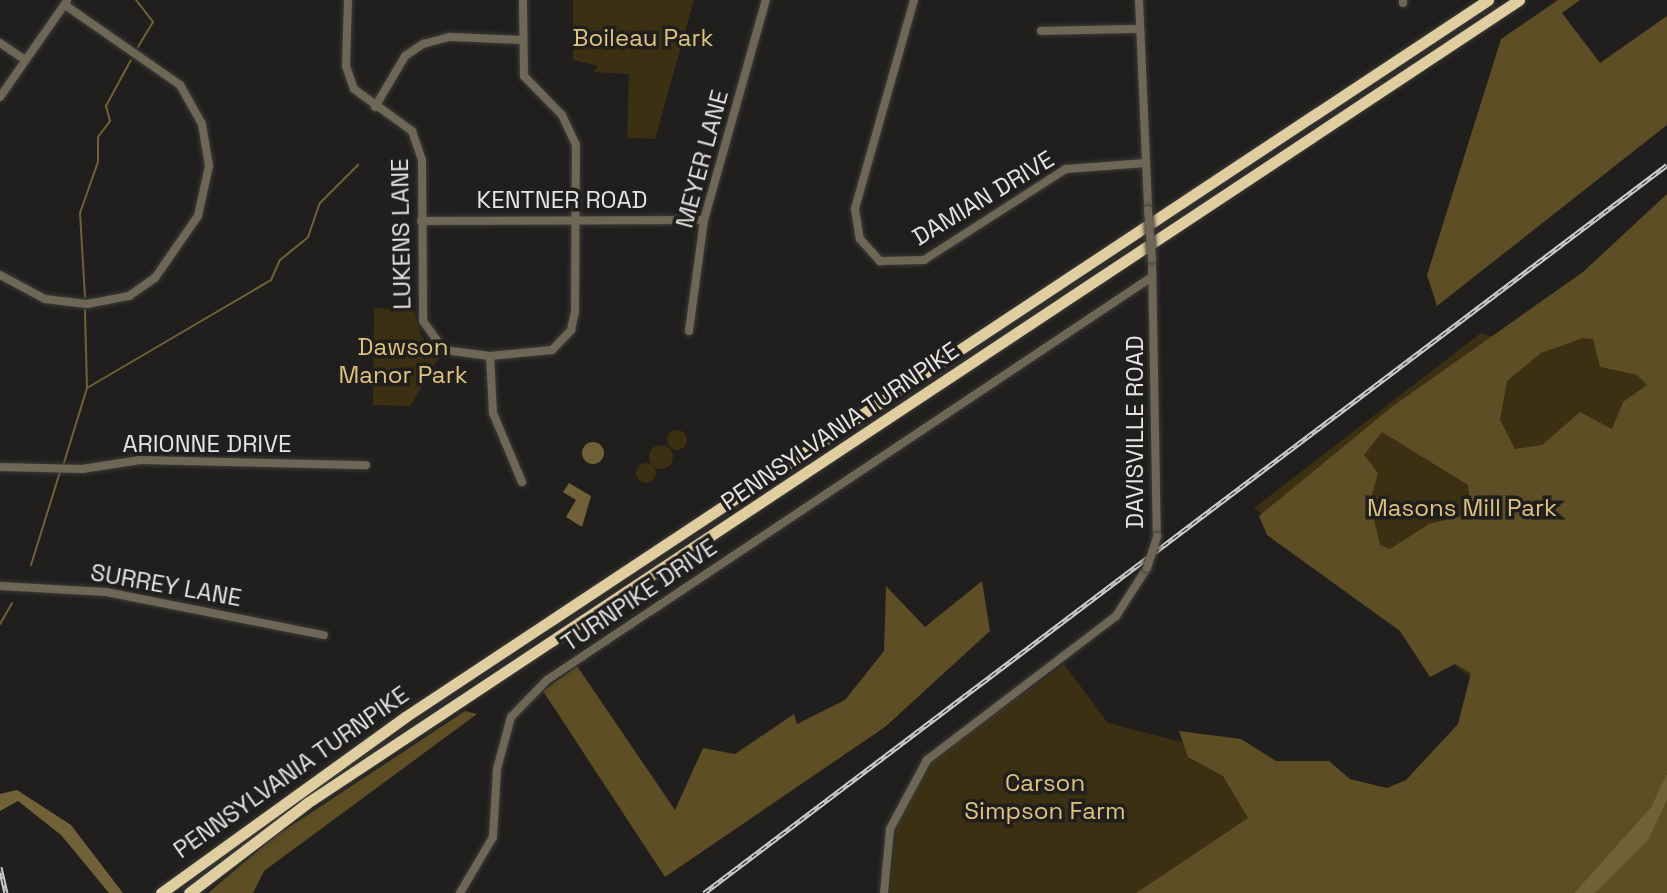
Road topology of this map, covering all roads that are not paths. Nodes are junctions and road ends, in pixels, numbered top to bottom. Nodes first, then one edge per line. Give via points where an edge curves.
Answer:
1 (348, 0) edge
2 (523, 0) edge
3 (766, 0) edge
4 (914, 0) edge
5 (1139, 0) edge
6 (1488, 0) edge
7 (1519, 0) edge
8 (66, 2) edge
9 (1140, 29) junction
10 (1041, 31) dead end
11 (523, 40) junction
12 (0, 43) edge
13 (24, 59) junction
14 (0, 97) edge
15 (375, 107) junction
16 (1146, 163) junction
17 (574, 220) junction
18 (704, 220) junction
19 (421, 221) junction
20 (0, 276) edge
21 (1152, 277) junction
22 (689, 331) dead end
23 (490, 356) junction
24 (366, 465) dead end
25 (0, 467) edge
26 (522, 482) dead end
27 (0, 586) edge
28 (324, 635) dead end
29 (161, 893) edge
30 (189, 893) edge
31 (460, 893) edge
32 (884, 893) edge

1 - 15 street, LUKENS LANE via 348,76
2 - 11 street
3 - 18 street, MEYER LANE
4 - 16 street, DAMIAN DRIVE via 855,209 860,239 880,261 924,260 1066,169
5 - 9 street, DAVISVILLE ROAD
6 - 29 highway, PENNSYLVANIA TURNPIKE via 405,717
7 - 30 highway, PENNSYLVANIA TURNPIKE via 307,803
8 - 13 street
8 - 20 street via 180,85 202,124 209,166 198,216 155,278 129,296 87,304 45,299
9 - 10 street
9 - 16 street, DAVISVILLE ROAD
11 - 15 street via 450,37 423,44 405,56
11 - 17 street via 524,76 562,115 576,145
12 - 13 street
13 - 14 street
15 - 19 street, LUKENS LANE via 406,124 418,142
16 - 21 street, DAVISVILLE ROAD, bridge
17 - 18 street, KENTNER ROAD
17 - 19 street, KENTNER ROAD
17 - 23 street, LUKENS LANE via 571,330 538,356
18 - 22 street, MEYER LANE
19 - 23 street, LUKENS LANE via 423,321 430,338 452,354
21 - 31 street, TURNPIKE DRIVE via 547,680 511,717 497,769 493,837
21 - 32 street, DAVISVILLE ROAD, bridge via 1157,537 1147,568 1116,616 927,760 897,807
23 - 26 street via 493,413
24 - 25 street, ARIONNE DRIVE via 140,460 62,468
27 - 28 street, SURREY LANE via 106,592

